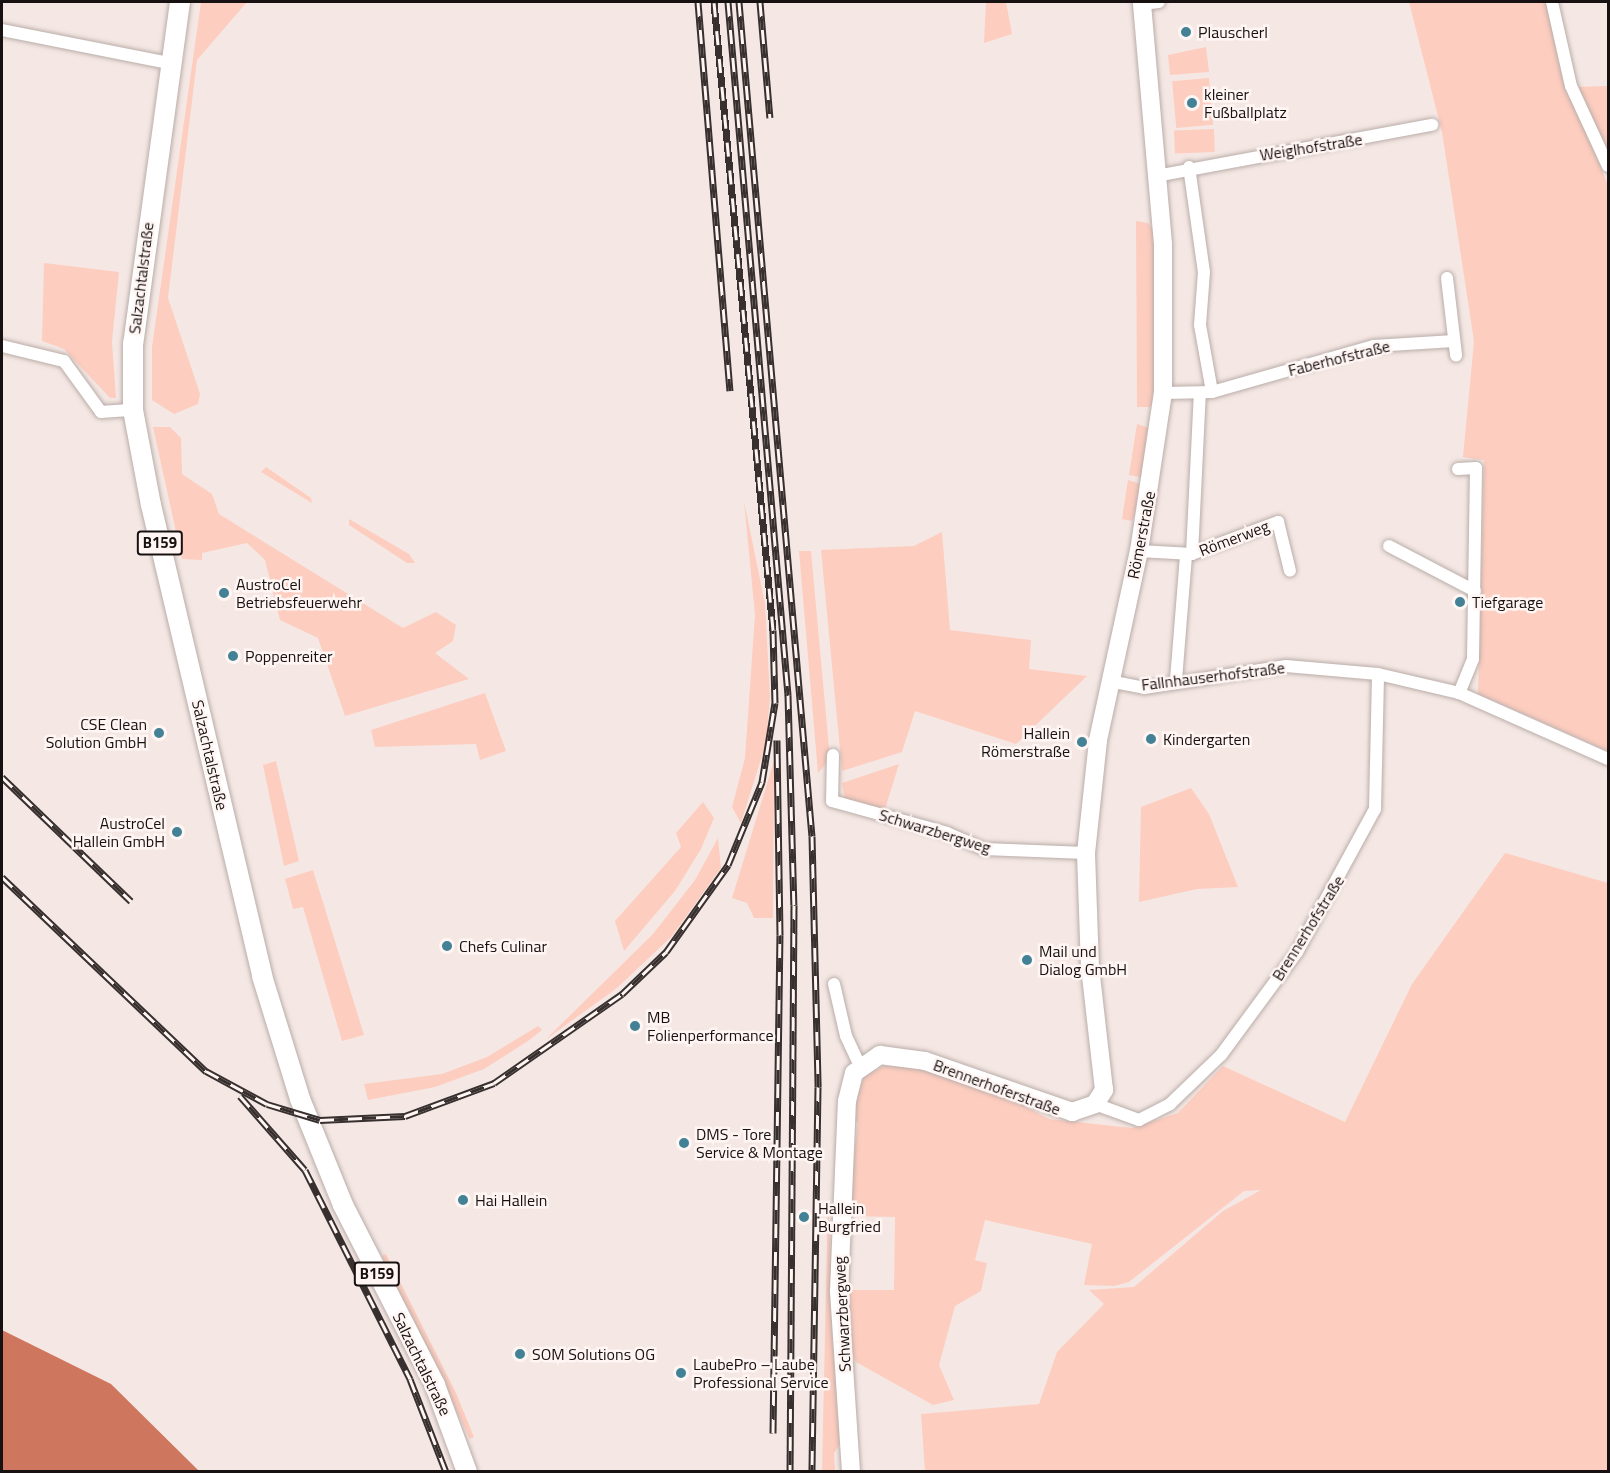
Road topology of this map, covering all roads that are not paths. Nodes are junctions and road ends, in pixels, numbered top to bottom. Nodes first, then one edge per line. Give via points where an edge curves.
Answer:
1 (180, 2) edge
2 (1148, 2) edge
3 (1552, 2) edge
4 (2, 30) edge
5 (168, 63) junction
6 (1432, 125) dead end
7 (1608, 166) edge
8 (1190, 167) junction
9 (1156, 176) junction
10 (1447, 278) dead end
11 (1454, 341) junction
12 (2, 346) edge
13 (1456, 355) dead end
14 (1163, 393) junction
15 (1206, 393) junction
16 (133, 410) junction
17 (1458, 469) dead end
18 (1389, 546) dead end
19 (1139, 551) junction
20 (1189, 555) junction
21 (1290, 571) dead end
22 (1475, 591) junction
23 (1378, 674) junction
24 (1176, 680) junction
25 (1109, 681) junction
26 (1459, 693) junction
27 (833, 755) dead end
28 (1608, 759) edge
29 (1086, 853) junction
30 (834, 984) dead end
31 (860, 1066) junction
32 (1095, 1104) junction
33 (468, 1472) edge
34 (851, 1472) edge

1 - 5 main road, Salzachtalstraße / B159
2 - 9 street, Römerstraße
3 - 7 street via 1571,87
4 - 5 street
5 - 16 main road, Salzachtalstraße / B159 via 133,343
6 - 8 street, Weiglhofstraße
8 - 9 street, Weiglhofstraße
8 - 15 street via 1204,272 1200,325
9 - 14 street, Römerstraße via 1166,313
10 - 11 street
11 - 13 street
11 - 15 street, Faberhofstraße via 1374,346
12 - 16 street via 64,361 101,412
14 - 15 street, Faberhofstraße
14 - 19 street, Römerstraße
15 - 20 street
16 - 33 main road, Salzachtalstraße / B159 via 226,828 300,1099 343,1205 435,1385
17 - 22 street via 1476,468
18 - 22 street
19 - 20 street, Römerweg
19 - 25 street, Römerstraße
20 - 21 street, Römerweg via 1278,522
20 - 24 street
22 - 26 street via 1473,659
23 - 24 street, Fallnhauserhofstraße via 1286,666
23 - 26 street, Fallnhauserhofstraße
23 - 32 street, Brennerhofstraße via 1375,808 1297,952 1221,1054 1170,1104 1139,1120
24 - 25 street, Fallnhauserhofstraße via 1144,688
25 - 29 street, Römerstraße
26 - 28 street, Fallnhauserhofstraße
27 - 29 street, Schwarzbergweg via 831,801 984,849
29 - 32 street, Römerstraße via 1090,968 1105,1065 1104,1090
30 - 31 street via 846,1036
31 - 32 street, Brennerhoferstraße via 880,1055 896,1056 971,1074 1059,1111
31 - 34 street, Schwarzbergweg via 847,1101 840,1216 839,1291

